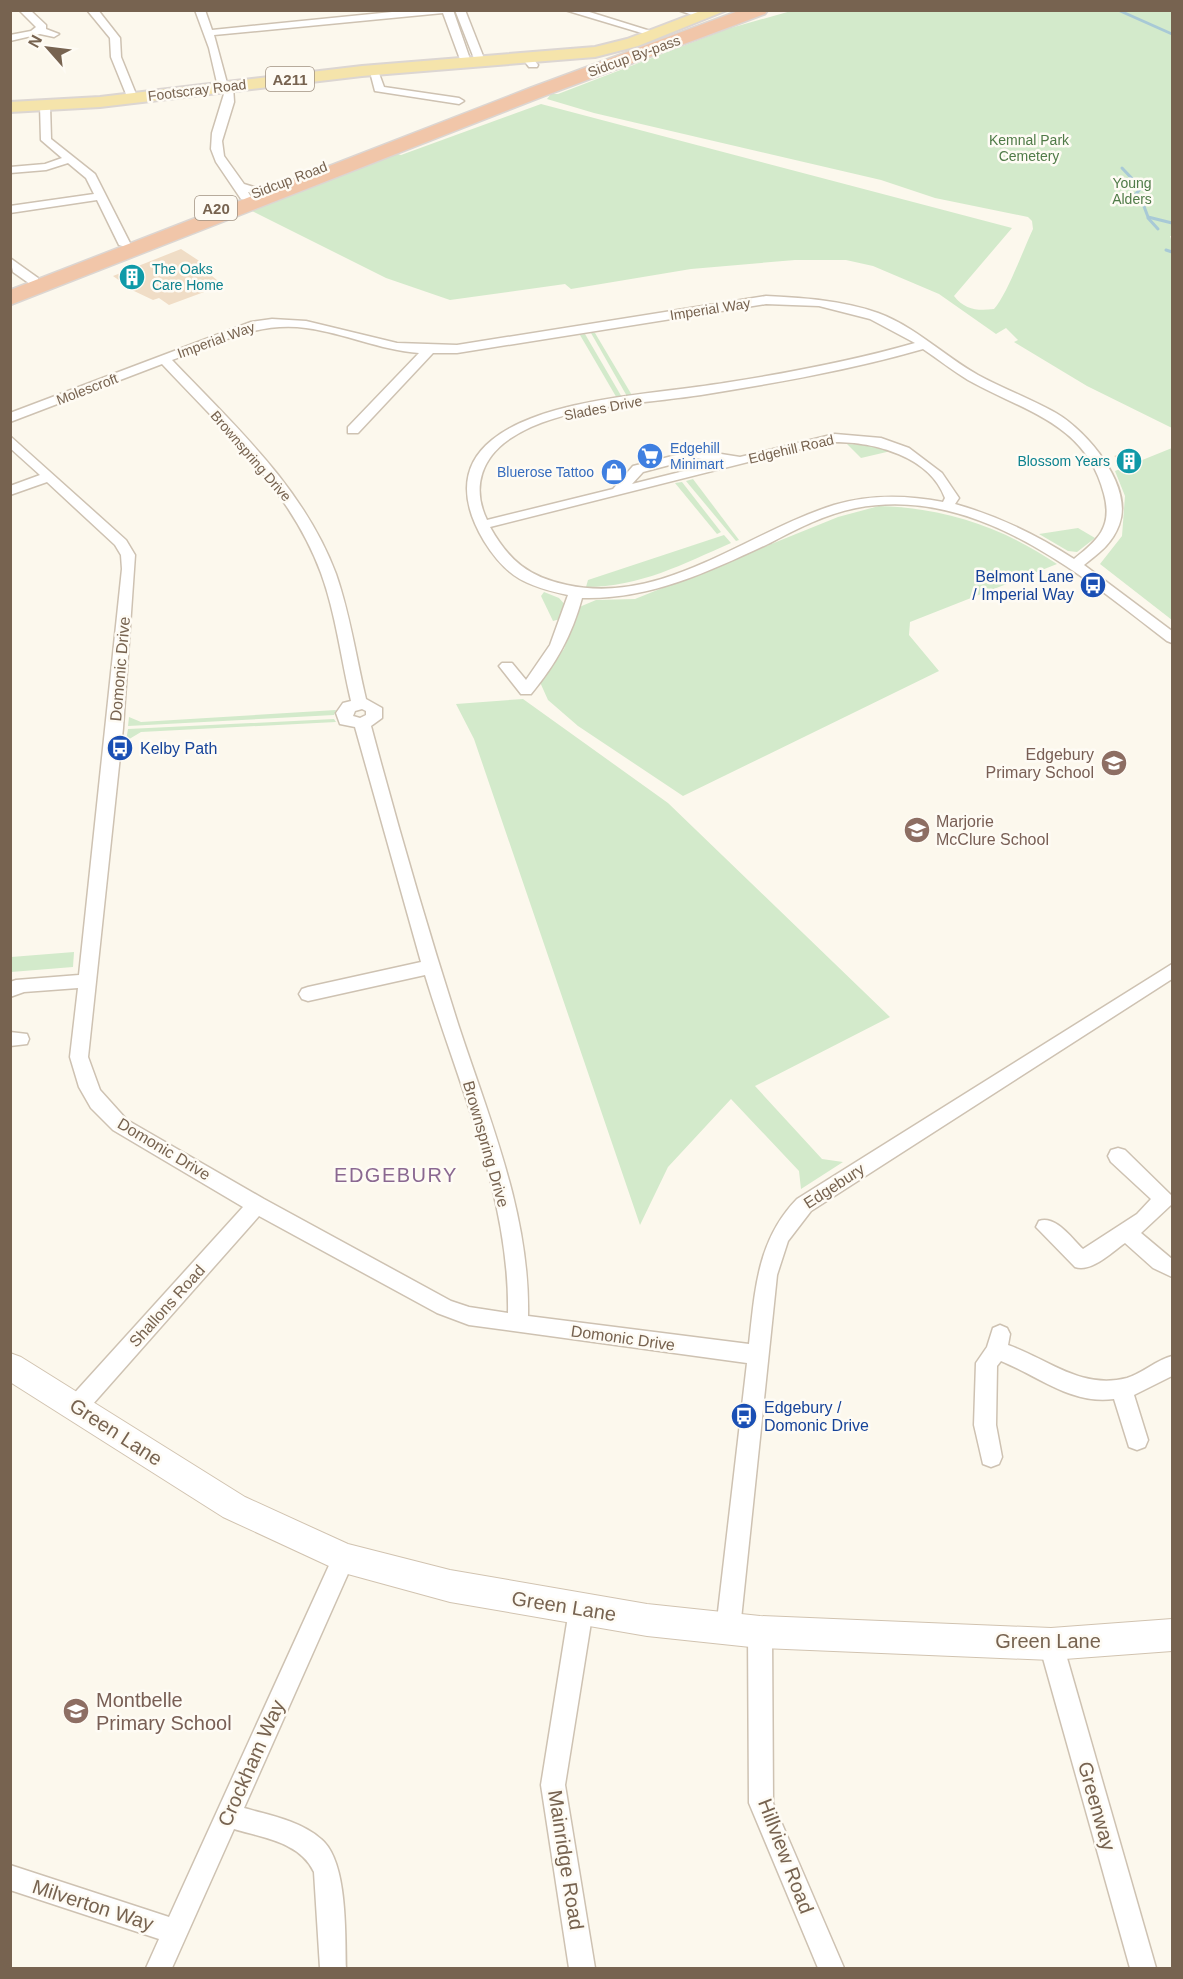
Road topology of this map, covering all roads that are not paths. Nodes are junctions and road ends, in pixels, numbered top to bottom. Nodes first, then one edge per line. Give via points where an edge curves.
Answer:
1 (24, 10) edge
2 (92, 10) edge
3 (200, 10) edge
4 (323, 10) edge
5 (460, 10) edge
6 (570, 10) edge
7 (683, 10) edge
8 (739, 10) edge
9 (759, 10) edge
10 (447, 11) edge
11 (712, 14) edge
12 (330, 22) junction
13 (38, 30) junction
14 (208, 33) junction
15 (54, 34) dead end
16 (655, 34) junction
17 (10, 38) edge
18 (472, 62) junction
19 (569, 64) junction
20 (373, 70) junction
21 (225, 86) junction
22 (133, 99) junction
23 (459, 101) dead end
24 (510, 102) joint
25 (45, 105) junction
26 (10, 107) edge
27 (70, 159) junction
28 (10, 170) edge
29 (249, 192) junction
30 (102, 196) junction
31 (10, 210) edge
32 (125, 245) junction
33 (10, 261) edge
34 (34, 281) junction
35 (10, 290) edge
36 (10, 298) edge
37 (925, 344) junction
38 (429, 350) junction
39 (164, 359) junction
40 (10, 418) edge
41 (352, 430) dead end
42 (10, 440) edge
43 (48, 477) junction
44 (10, 491) edge
45 (946, 508) junction
46 (482, 525) junction
47 (1076, 564) junction
48 (576, 593) junction
49 (1173, 638) edge
50 (507, 666) dead end
51 (431, 967) junction
52 (1173, 971) edge
53 (87, 981) junction
54 (10, 990) edge
55 (308, 994) dead end
56 (1118, 1156) dead end
57 (257, 1205) junction
58 (1046, 1227) dead end
59 (1126, 1232) junction
60 (1173, 1269) edge
61 (518, 1324) junction
62 (759, 1355) junction
63 (1173, 1365) edge
64 (10, 1366) edge
65 (1122, 1390) junction
66 (77, 1406) junction
67 (1137, 1440) dead end
68 (991, 1457) dead end
69 (344, 1558) junction
70 (581, 1610) junction
71 (728, 1629) junction
72 (760, 1632) junction
73 (1173, 1635) edge
74 (1051, 1644) junction
75 (228, 1815) junction
76 (10, 1877) edge
77 (175, 1932) junction
78 (159, 1968) edge
79 (333, 1968) edge
80 (582, 1968) edge
81 (831, 1968) edge
82 (1143, 1968) edge

1 - 13 street via 42,27
2 - 22 street via 115,38 116,57
3 - 14 street
4 - 12 street
5 - 18 street
6 - 16 street
7 - 11 street
8 - 19 highway, Sidcup By-pass / A20
9 - 24 highway, Sidcup By-pass / A20
10 - 12 street
10 - 18 street
11 - 16 main road, A211
12 - 14 street
13 - 15 street
13 - 17 street
14 - 21 street
16 - 19 main road, A211
18 - 19 main road, Footscray Road / A211
18 - 20 main road, Footscray Road / A211
19 - 29 highway, Sidcup Road / A20
20 - 21 main road, Footscray Road / A211
20 - 23 street via 379,89
21 - 22 main road, Footscray Road / A211
21 - 29 street via 230,101 216,148 224,167
22 - 25 main road, Footscray Road / A211
24 - 36 highway, Sidcup Road / A20
25 - 26 main road, Footscray Road / A211
25 - 27 street via 46,140
27 - 28 street via 46,167
27 - 30 street via 91,176
29 - 32 highway, Sidcup Road / A20
30 - 31 street
30 - 32 street
32 - 34 highway, Sidcup Road / A20
33 - 34 street
34 - 35 highway, Sidcup Road / A20
37 - 38 street, Imperial Way via 858,310 819,302 766,300 457,349
37 - 46 street, Slades Drive via 808,374 627,402 547,418 520,428 490,448 475,468 471,490
37 - 47 street, Imperial Way via 972,377 1053,417 1082,440 1098,460 1111,484 1113,523 1102,544
38 - 39 street, Imperial Way via 374,342 311,323 280,322 251,326
38 - 41 street
39 - 40 street, Molescroft
39 - 51 street, Brownspring Drive via 280,485 306,525 329,576 359,703 376,711 371,721 362,724 396,855
42 - 43 street, Domonic Drive
43 - 44 street
43 - 53 street, Domonic Drive via 121,543 128,555
45 - 46 street, Edgehill Road via 952,498 950,491 902,448 877,439 848,437 740,461 696,454 638,469 618,492
45 - 47 street, Slades Drive via 1011,528
45 - 48 street, Slades Drive via 893,500 840,508 647,588
46 - 48 street, Slades Drive via 500,554 521,574
47 - 49 street, Slades Drive
48 - 50 street via 559,646 526,690
51 - 55 street
51 - 61 street, Brownspring Drive via 498,1175 520,1304
52 - 62 street, Edgebury via 798,1210 783,1227 771,1254
53 - 54 street via 22,985
53 - 57 street, Domonic Drive via 79,1057 91,1096 120,1125
56 - 59 street via 1164,1199
57 - 61 street, Domonic Drive via 444,1307 469,1316
57 - 66 street, Shallons Road
58 - 59 street via 1082,1261
59 - 60 street
61 - 62 street, Domonic Drive
62 - 71 street, Edgebury
63 - 65 street via 1152,1379
64 - 66 main road, Green Lane
65 - 67 street
65 - 68 street via 1073,1386 999,1342 987,1363 985,1425
66 - 69 main road, Green Lane via 234,1507
69 - 70 main road, Green Lane via 450,1586
69 - 75 street, Crockham Way
70 - 71 main road, Green Lane
70 - 80 street, Mainridge Road via 554,1785
71 - 72 main road, Green Lane
72 - 74 main road, Green Lane
72 - 81 street, Hillview Road via 761,1803
73 - 74 main road, Green Lane
74 - 82 street, Greenway
75 - 77 street, Crockham Way
75 - 79 street via 300,1840 321,1857 327,1871
76 - 77 street, Milverton Way
77 - 78 street, Crockham Way

